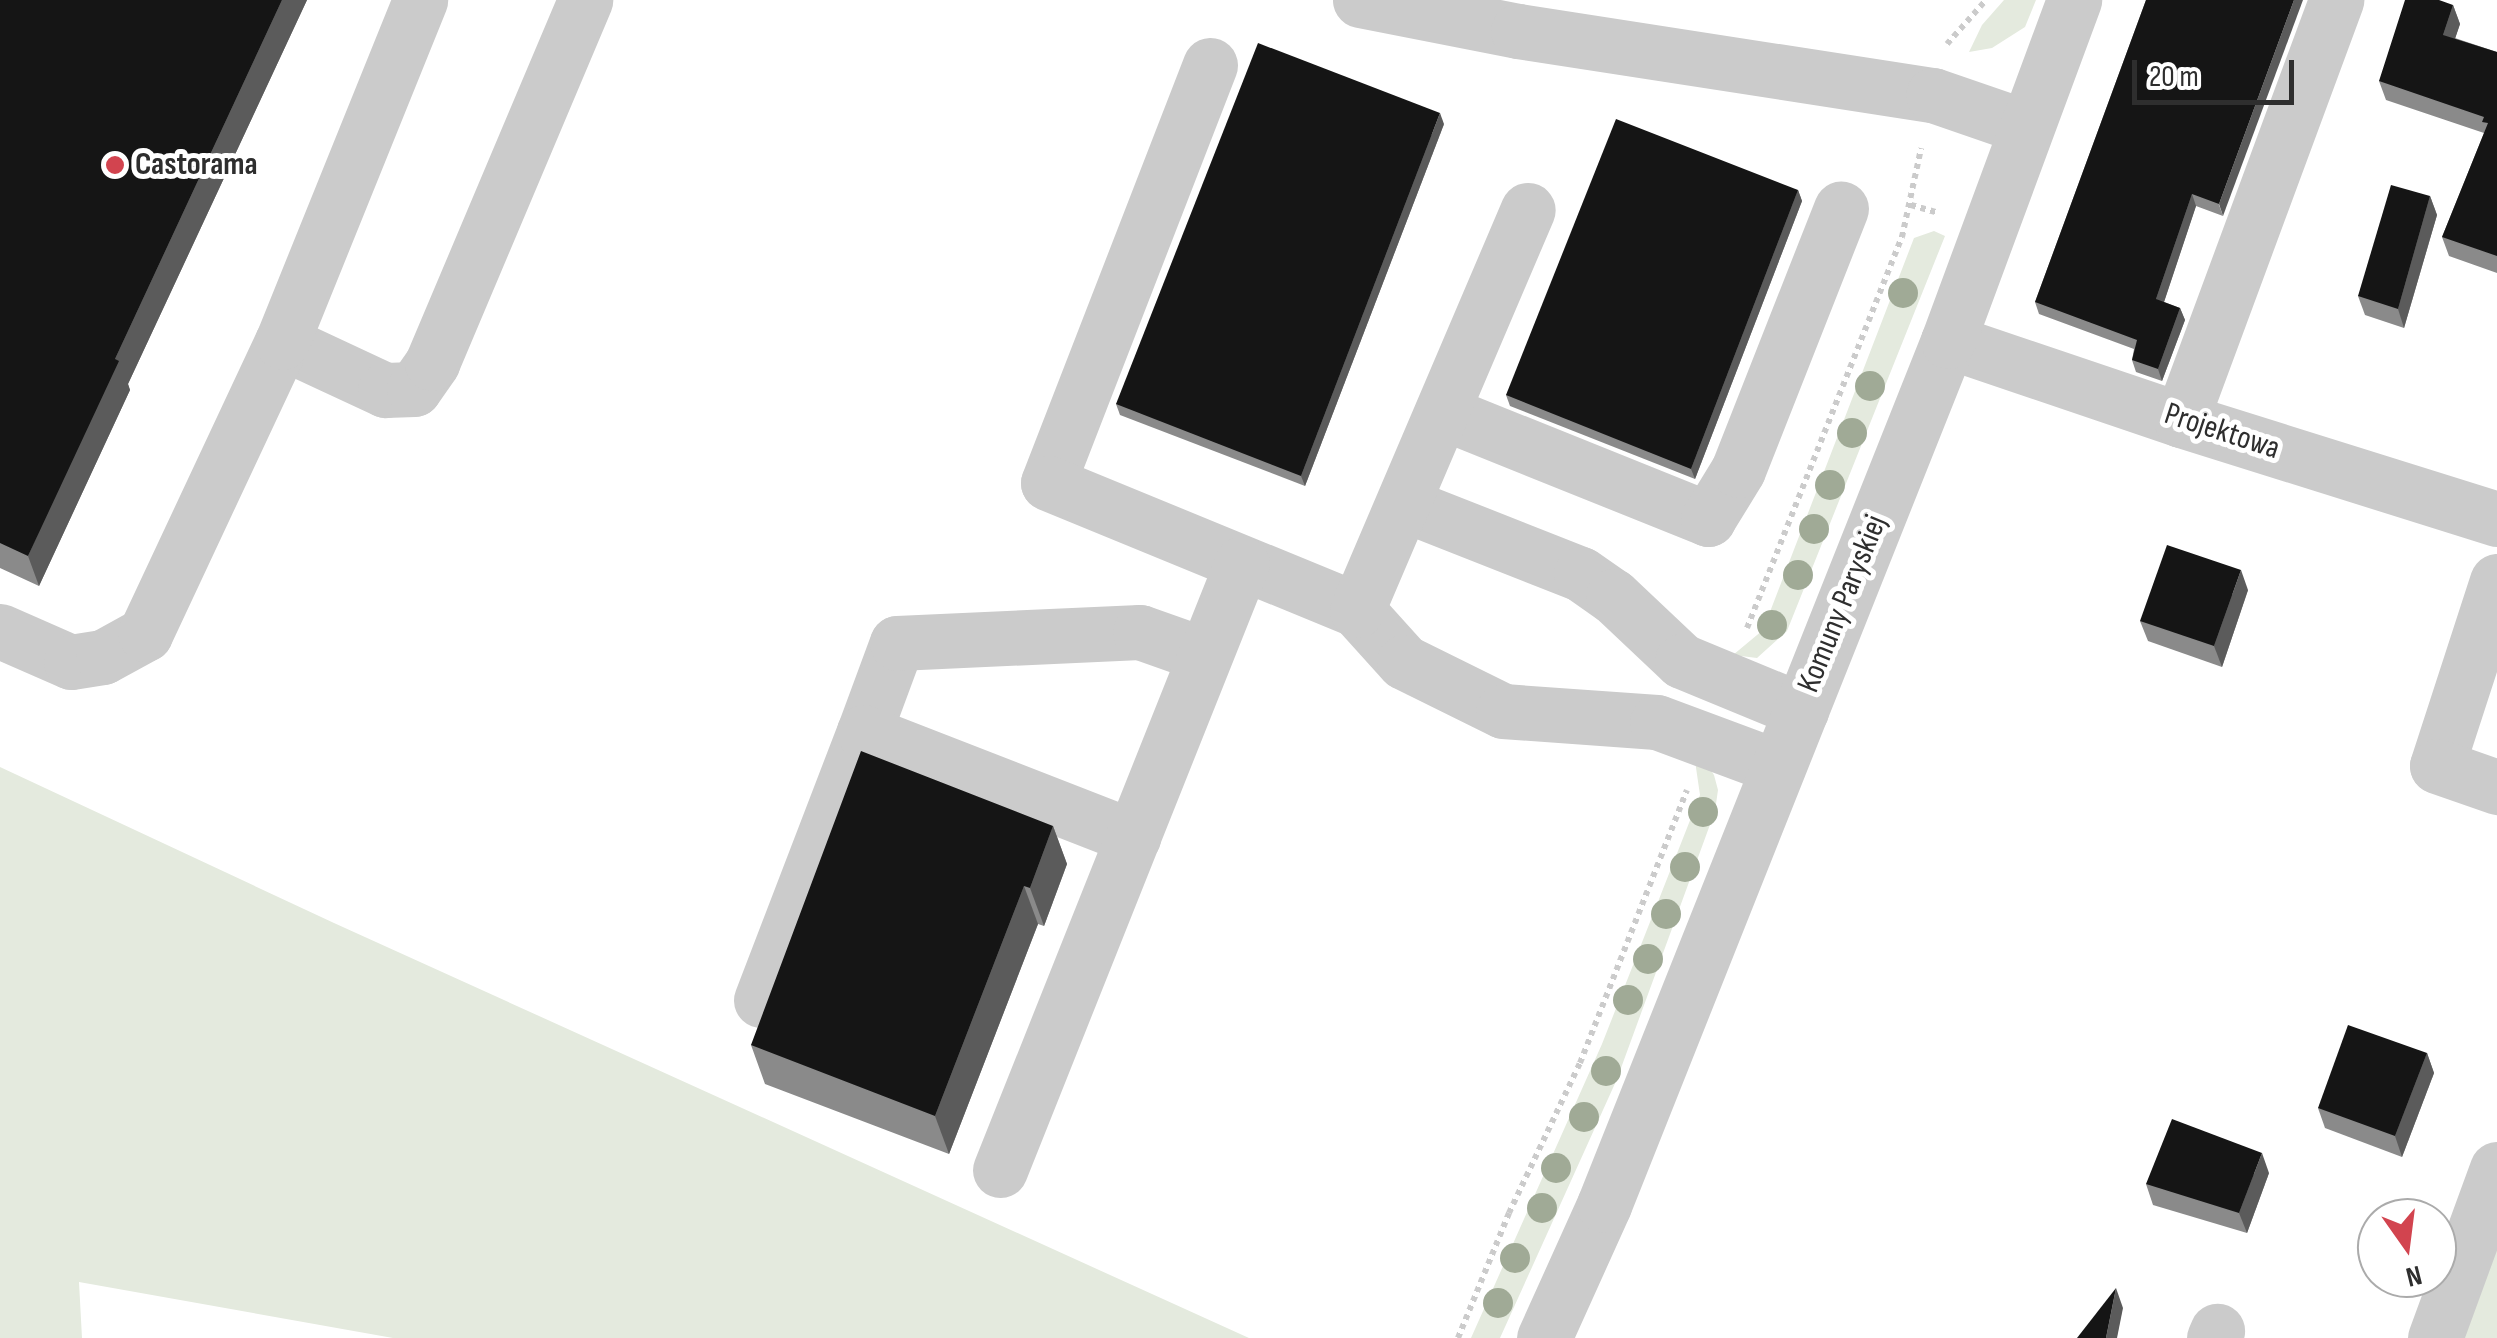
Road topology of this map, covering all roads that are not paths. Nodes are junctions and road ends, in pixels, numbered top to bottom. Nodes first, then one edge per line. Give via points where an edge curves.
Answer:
1 (420, 0) edge
2 (585, 0) edge
3 (1360, 0) edge
4 (2074, 0) edge
5 (2336, 0) edge
6 (1210, 65) dead end
7 (2026, 127) junction
8 (1841, 209) dead end
9 (1528, 210) dead end
10 (1948, 341) junction
11 (282, 342) junction
12 (1442, 412) junction
13 (2182, 420) junction
14 (1404, 504) junction
15 (2497, 519) edge
16 (1242, 562) junction
17 (2497, 581) edge
18 (1357, 610) junction
19 (0, 631) edge
20 (1202, 654) junction
21 (1801, 710) junction
22 (864, 732) junction
23 (1778, 767) junction
24 (2497, 787) edge
25 (1133, 837) junction
26 (761, 1000) dead end
27 (2497, 1168) edge
28 (1000, 1170) dead end
29 (1604, 1205) junction
30 (1544, 1338) edge
31 (1574, 1338) edge
32 (2434, 1338) edge

1 - 11 street
2 - 11 street via 432,363 414,389 385,390
3 - 7 street via 1933,95
4 - 7 street, Komuny Paryskiej
5 - 13 street
6 - 16 street via 1048,483
7 - 10 street, Komuny Paryskiej
8 - 12 street via 1738,470 1708,519
9 - 12 street
10 - 13 street, Projektowa
10 - 21 street, Komuny Paryskiej
11 - 19 street via 145,634 103,657 71,662
12 - 14 street
13 - 15 street, Projektowa
14 - 18 street
14 - 21 street via 1582,574 1682,661
16 - 18 street
16 - 20 street
17 - 24 street via 2436,766
18 - 23 street via 1404,662 1503,711 1657,722
20 - 22 street via 1140,632 897,643
20 - 25 street
21 - 23 street, Komuny Paryskiej
22 - 25 street
22 - 26 street
23 - 29 street, Komuny Paryskiej
25 - 28 street
27 - 32 street
29 - 30 street, Komuny Paryskiej
29 - 31 street, Komuny Paryskiej

